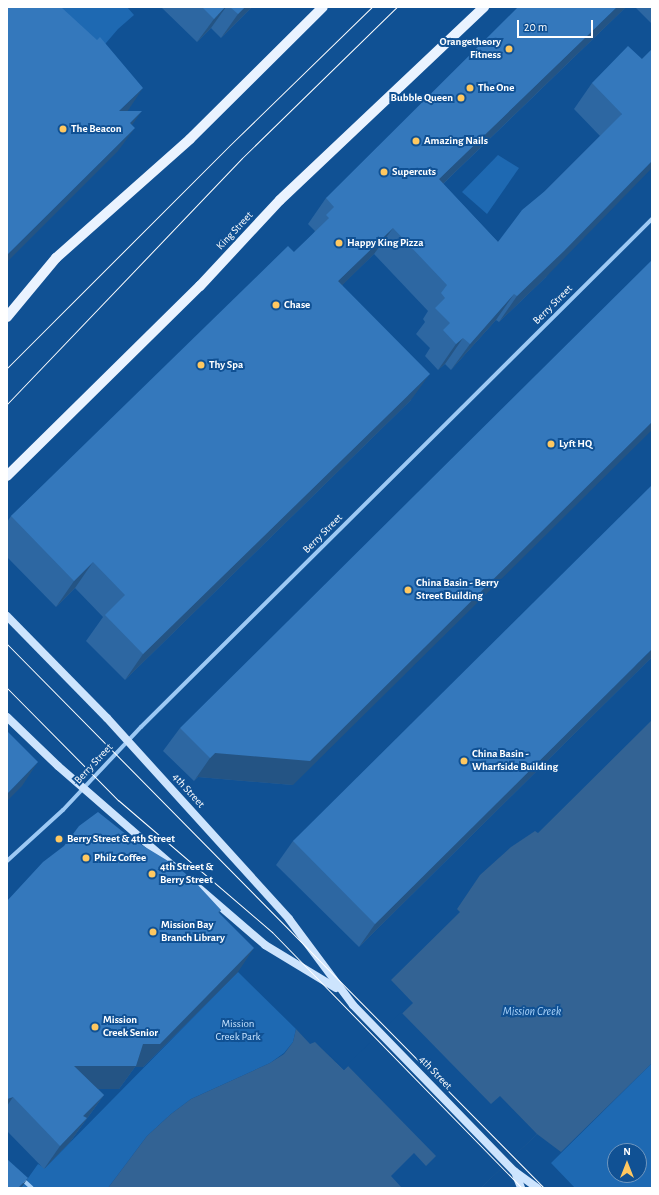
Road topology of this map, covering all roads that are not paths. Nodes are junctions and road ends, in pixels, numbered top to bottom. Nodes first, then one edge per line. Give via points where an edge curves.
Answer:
1 (323, 7) edge
2 (484, 7) edge
3 (652, 219) edge
4 (7, 317) edge
5 (7, 476) edge
6 (7, 616) edge
7 (7, 716) edge
8 (128, 741) junction
9 (84, 788) junction
10 (7, 861) edge
11 (182, 873) edge
12 (193, 883) edge
13 (340, 990) junction
14 (514, 1171) junction
15 (18, 1175) edge
16 (32, 1188) edge
17 (521, 1188) edge
18 (537, 1188) edge

1 - 4 main road via 190,139 56,258
2 - 5 main road, King Street via 280,200 200,286
3 - 8 street, Berry Street
6 - 8 main road, 4th Street
7 - 9 main road
8 - 9 street, Berry Street
8 - 13 main road, 4th Street via 289,919
9 - 10 street, Berry Street
9 - 11 main road
12 - 13 main road, 4th Street via 265,945
13 - 14 main road, 4th Street
14 - 17 main road, 4th Street
14 - 18 main road, 4th Street
15 - 16 street

